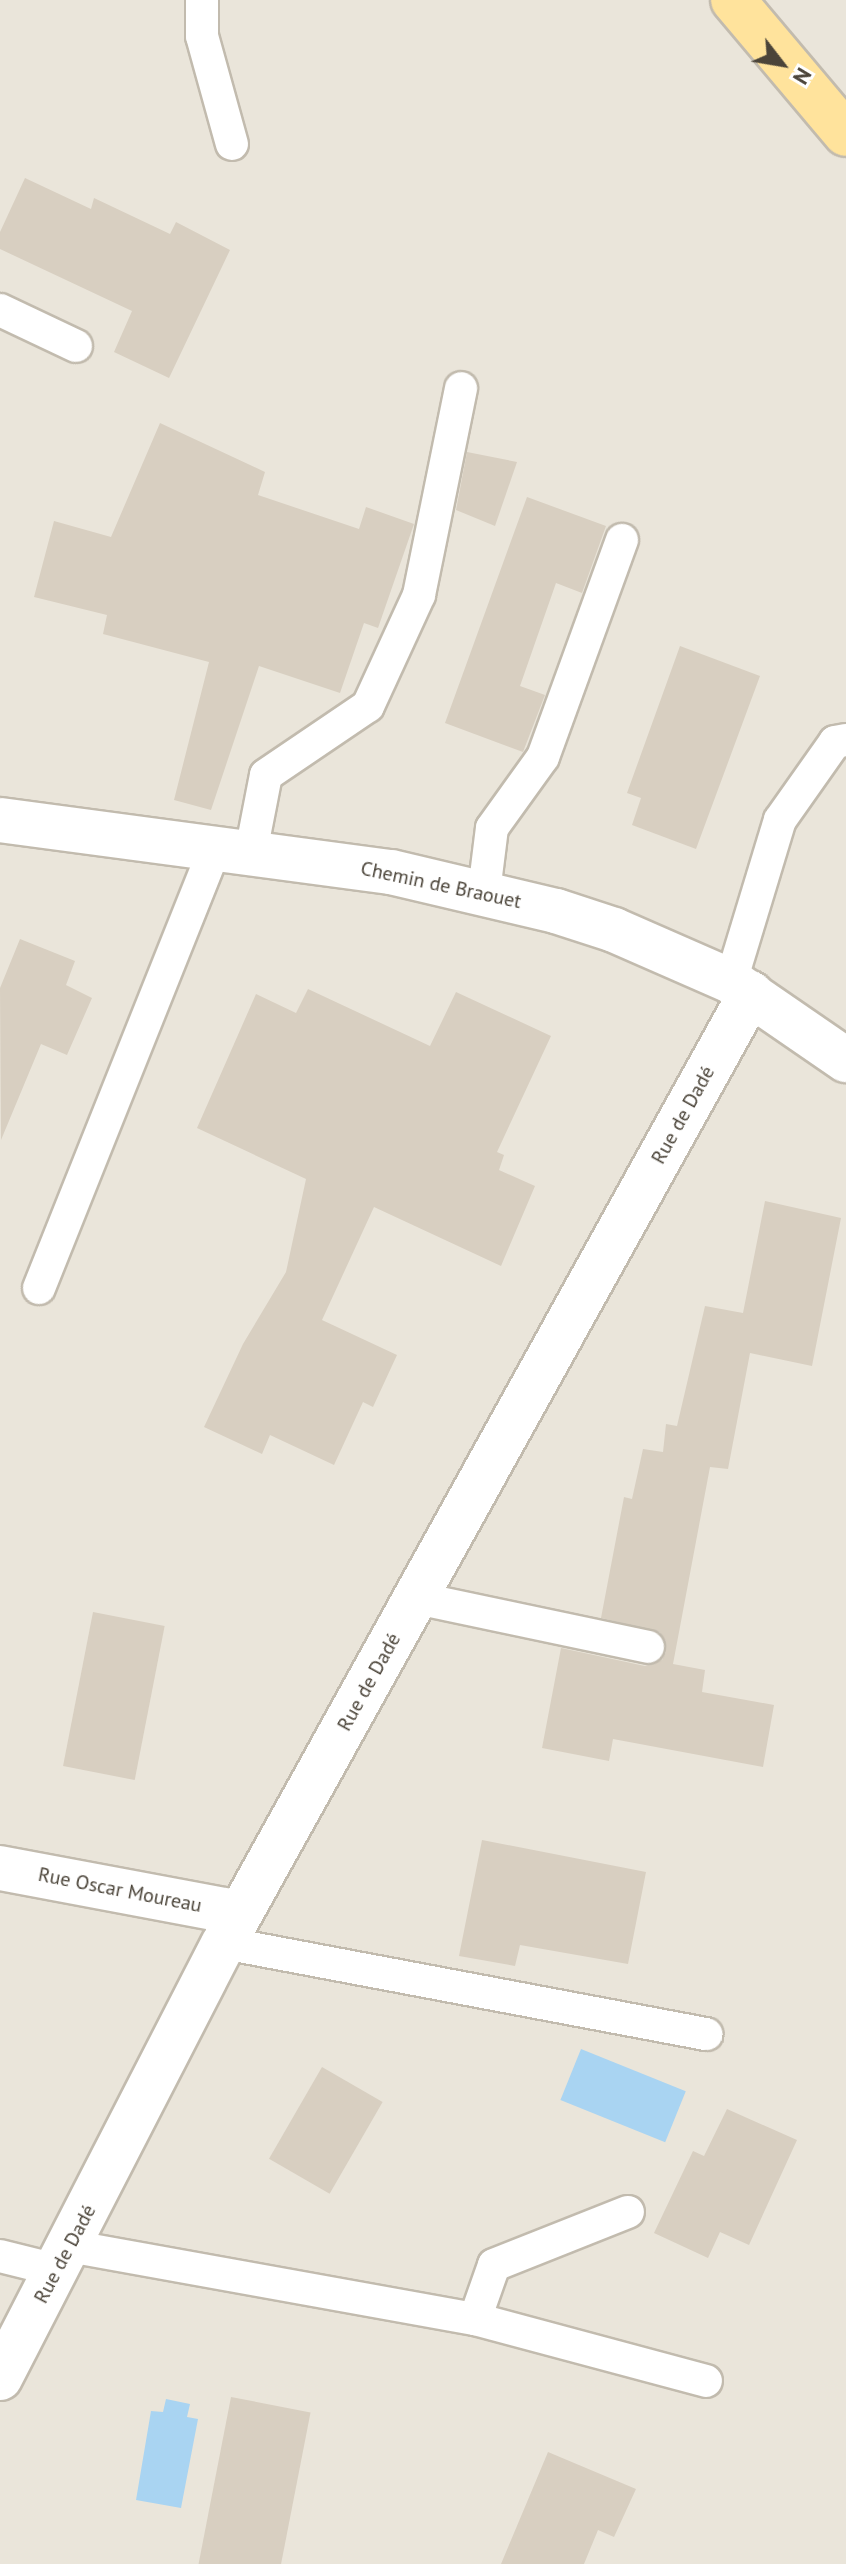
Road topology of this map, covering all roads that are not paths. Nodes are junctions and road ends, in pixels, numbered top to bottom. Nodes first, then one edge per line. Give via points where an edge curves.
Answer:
1 (202, 0) edge
2 (733, 0) edge
3 (846, 134) edge
4 (232, 144) dead end
5 (0, 310) edge
6 (76, 346) dead end
7 (461, 388) dead end
8 (622, 540) dead end
9 (846, 740) edge
10 (0, 820) edge
11 (234, 849) junction
12 (484, 892) junction
13 (741, 987) junction
14 (846, 1060) edge
15 (39, 1288) dead end
16 (416, 1598) junction
17 (648, 1647) dead end
18 (0, 1868) edge
19 (232, 1928) junction
20 (706, 2034) dead end
21 (628, 2212) dead end
22 (0, 2256) edge
23 (63, 2258) junction
24 (475, 2319) junction
25 (0, 2378) edge
26 (706, 2381) dead end

1 - 4 lane via 202,36
2 - 3 main road
5 - 6 lane
7 - 11 lane via 419,595 368,706 266,775
8 - 12 lane via 543,757 492,828
9 - 13 lane via 835,742 780,820
10 - 11 street, Chemin de Braouet
11 - 12 street, Chemin de Braouet
11 - 15 lane
12 - 13 street, Chemin de Braouet via 614,930
13 - 14 street, Chemin de Braouet
13 - 16 street, Rue de Dadé
16 - 17 lane
16 - 19 street, Rue de Dadé
18 - 19 street, Rue Oscar Moureau
19 - 20 lane
19 - 23 street, Rue de Dadé
21 - 24 lane via 494,2265
22 - 23 lane
23 - 24 lane
23 - 25 street, Rue de Dadé
24 - 26 lane

